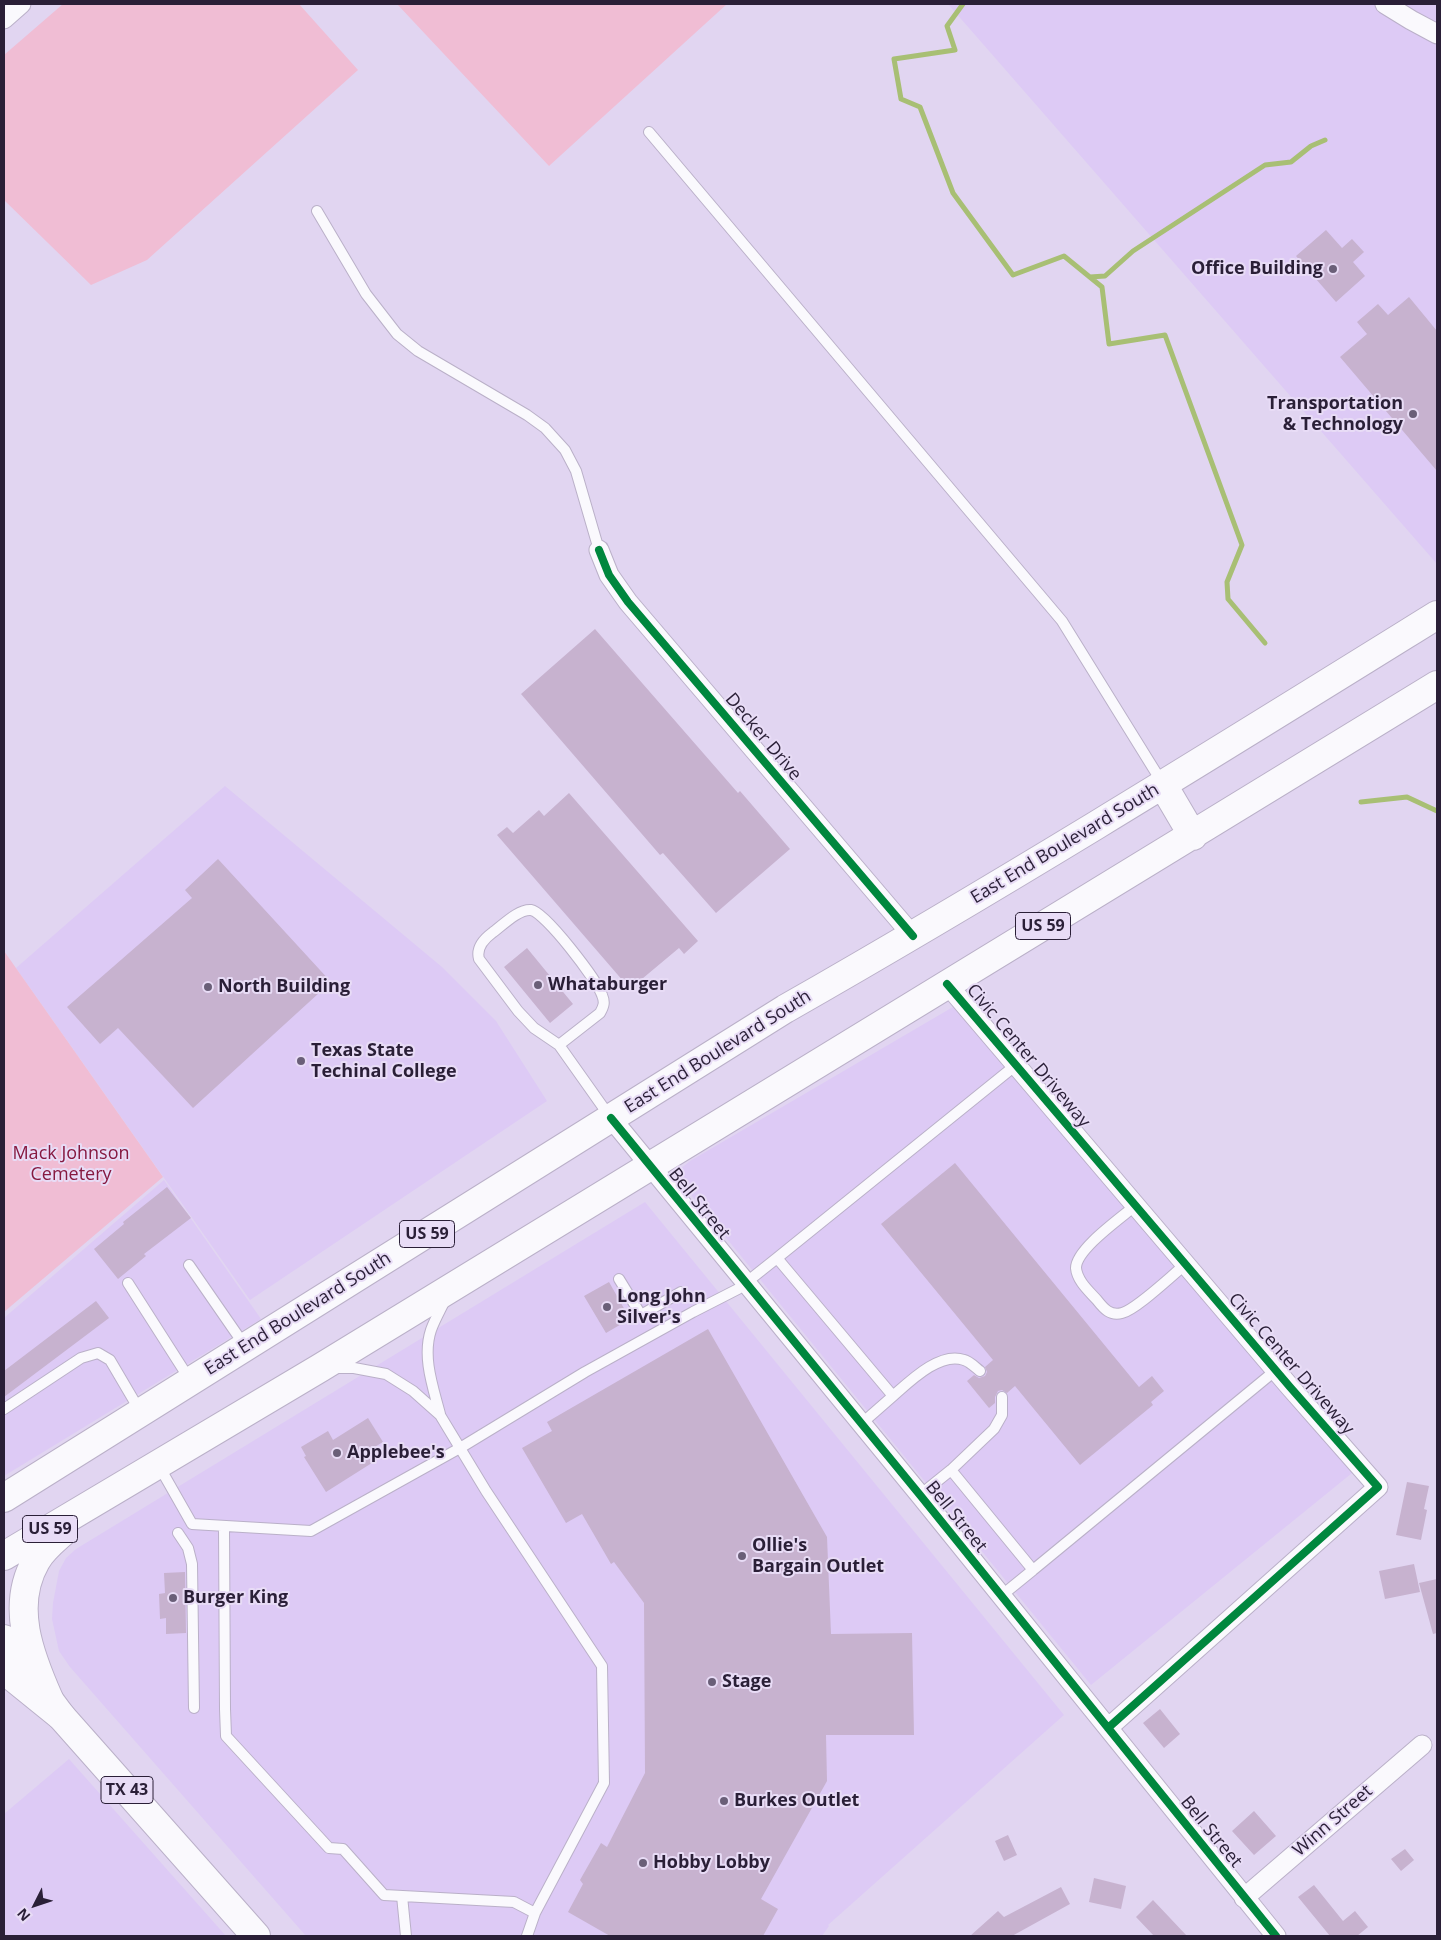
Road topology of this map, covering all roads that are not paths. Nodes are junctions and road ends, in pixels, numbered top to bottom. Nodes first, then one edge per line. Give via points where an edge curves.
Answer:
1 (21, 4) edge
2 (1385, 4) edge
3 (4, 18) edge
4 (1437, 34) edge
5 (648, 132) dead end
6 (317, 211) dead end
7 (599, 550) joint
8 (1437, 615) edge
9 (1437, 685) edge
10 (1163, 785) junction
11 (1193, 836) junction
12 (913, 936) junction
13 (947, 984) junction
14 (559, 1045) junction
15 (1016, 1065) junction
16 (611, 1118) junction
17 (650, 1167) junction
18 (1136, 1205) junction
19 (777, 1258) junction
20 (1186, 1264) junction
21 (189, 1265) dead end
22 (619, 1279) dead end
23 (128, 1283) dead end
24 (745, 1284) junction
25 (450, 1289) junction
26 (681, 1292) dead end
27 (245, 1347) junction
28 (320, 1368) junction
29 (1276, 1370) junction
30 (980, 1371) dead end
31 (190, 1381) junction
32 (893, 1396) junction
33 (1002, 1398) dead end
34 (4, 1409) edge
35 (141, 1412) junction
36 (440, 1415) junction
37 (861, 1424) junction
38 (460, 1448) junction
39 (159, 1465) junction
40 (951, 1470) junction
41 (920, 1495) junction
42 (4, 1498) edge
43 (97, 1502) junction
44 (224, 1527) junction
45 (178, 1533) dead end
46 (4, 1556) edge
47 (1033, 1570) junction
48 (1001, 1596) junction
49 (4, 1639) edge
50 (4, 1670) edge
51 (55, 1707) junction
52 (194, 1708) dead end
53 (1108, 1728) junction
54 (1422, 1745) dead end
55 (402, 1896) junction
56 (1244, 1898) junction
57 (535, 1913) junction
58 (256, 1936) edge
59 (406, 1936) edge
60 (527, 1936) edge
61 (1276, 1936) edge

1 - 3 street
2 - 4 street
5 - 10 lane via 1057,615
6 - 7 lane via 366,294 397,334 418,350 527,414 561,444 576,471
7 - 12 street, Decker Drive via 609,575 628,602
8 - 10 main road, East End Boulevard South / US 59
9 - 11 main road, US 59
10 - 11 main road
10 - 12 main road, East End Boulevard South / US 59
11 - 13 main road, US 59
12 - 16 main road, East End Boulevard South / US 59 via 785,1009
13 - 15 street, Civic Center Driveway
13 - 17 main road, US 59
14 - 14 lane via 600,1013 604,1001 595,982 554,928 538,913 528,910 488,936 478,954 518,1011 534,1028
14 - 16 lane
15 - 18 street, Civic Center Driveway
15 - 19 lane
16 - 17 street, Bell Street
16 - 27 main road, East End Boulevard South / US 59
17 - 24 street, Bell Street
17 - 25 main road, US 59
18 - 20 street, Civic Center Driveway
18 - 20 lane via 1091,1244 1079,1259 1076,1269 1082,1283 1105,1310 1112,1314 1123,1313
19 - 24 lane
19 - 32 lane
20 - 29 street, Civic Center Driveway
21 - 27 lane
22 - 26 lane via 641,1315
23 - 31 lane
24 - 37 street, Bell Street
24 - 38 lane via 585,1372
25 - 28 main road, US 59
25 - 36 lane via 431,1330 428,1345
27 - 31 main road, East End Boulevard South / US 59
28 - 36 lane via 354,1368 386,1374 413,1391
28 - 39 main road, US 59
29 - 47 lane
29 - 53 street, Civic Center Driveway via 1378,1487
30 - 32 lane via 964,1360 951,1358 917,1375
31 - 35 main road, East End Boulevard South / US 59
32 - 37 lane
33 - 40 lane via 1002,1415 994,1429
34 - 35 lane via 81,1358 98,1353 110,1360
35 - 42 main road, East End Boulevard South / US 59
36 - 38 lane
37 - 41 street, Bell Street
38 - 44 lane via 311,1531
38 - 57 lane via 602,1666 604,1783
39 - 43 main road, US 59
39 - 44 lane via 192,1524
40 - 41 lane
40 - 47 lane
41 - 48 street, Bell Street
43 - 46 main road, US 59
43 - 51 main road via 43,1551 26,1587 25,1630 34,1665
44 - 55 lane via 226,1736 329,1848 343,1849 384,1895
45 - 52 lane via 188,1548 192,1564
47 - 48 lane
48 - 53 street, Bell Street
49 - 51 main road, TX 43
50 - 51 main road
51 - 58 main road, TX 43
53 - 56 street, Bell Street
54 - 56 street, Winn Street
55 - 57 lane via 514,1902
55 - 59 lane
56 - 61 street, Bell Street
57 - 60 lane

